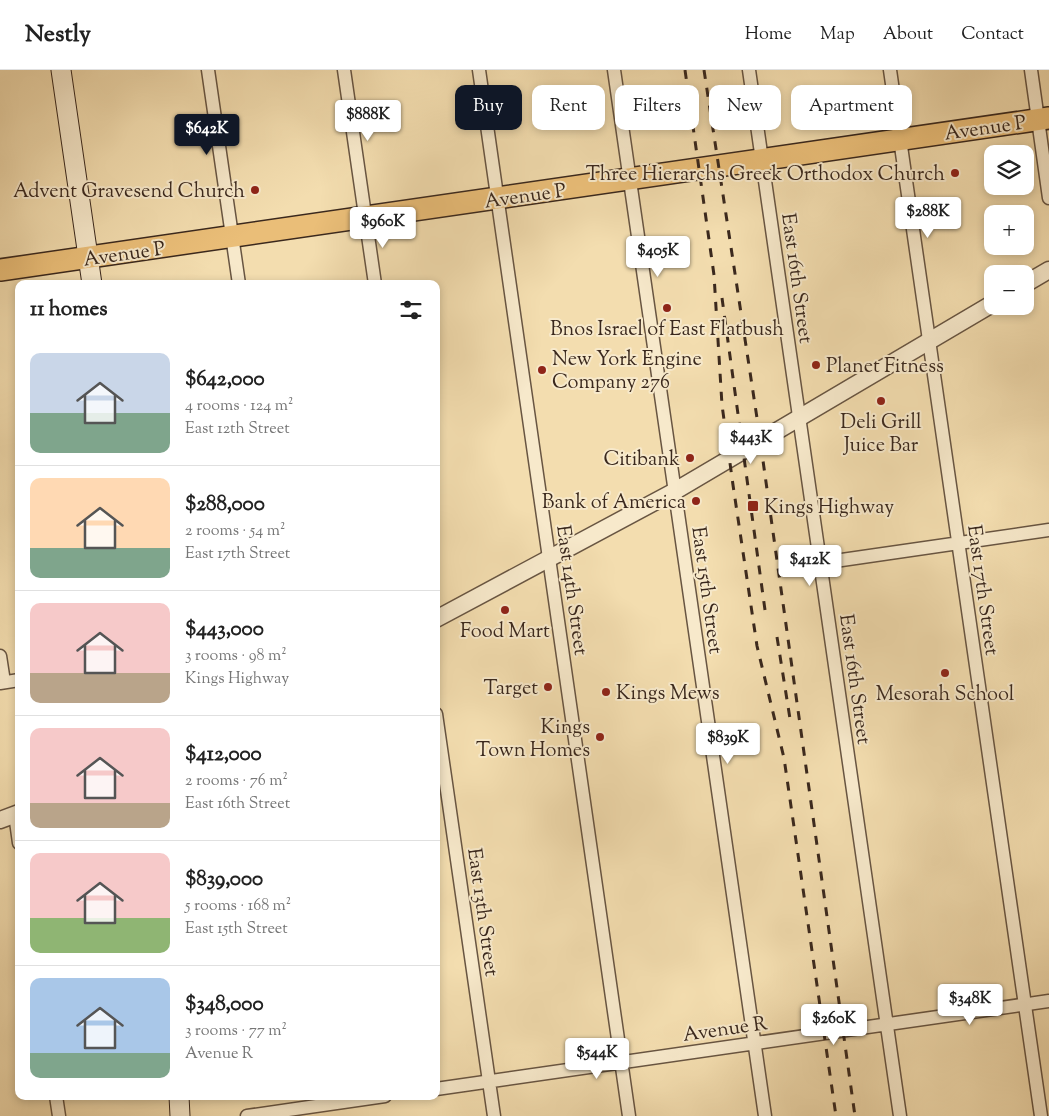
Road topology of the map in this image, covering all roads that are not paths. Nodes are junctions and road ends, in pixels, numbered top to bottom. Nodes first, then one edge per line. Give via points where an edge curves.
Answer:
1 (61, 70) edge
2 (208, 70) edge
3 (344, 70) edge
4 (479, 70) edge
5 (614, 70) edge
6 (749, 70) edge
7 (890, 70) edge
8 (1031, 70) edge
9 (1043, 119) edge
10 (900, 140) junction
11 (762, 160) junction
12 (630, 179) junction
13 (1049, 198) edge
14 (498, 199) junction
15 (365, 218) junction
16 (232, 238) junction
17 (88, 258) junction
18 (0, 270) edge
19 (1049, 270) edge
20 (1034, 279) edge
21 (91, 280) edge
22 (238, 280) edge
23 (374, 280) edge
24 (984, 309) edge
25 (929, 342) junction
26 (800, 419) junction
27 (675, 491) junction
28 (1049, 530) edge
29 (958, 543) junction
30 (549, 559) junction
31 (821, 563) junction
32 (440, 617) edge
33 (0, 656) edge
34 (15, 681) edge
35 (2, 683) edge
36 (440, 742) edge
37 (11, 816) edge
38 (15, 830) edge
39 (1049, 1001) edge
40 (1025, 1004) junction
41 (887, 1024) junction
42 (754, 1043) junction
43 (622, 1062) junction
44 (489, 1081) junction
45 (440, 1088) edge
46 (57, 1100) edge
47 (179, 1100) edge
48 (360, 1100) edge
49 (324, 1106) edge
50 (59, 1116) edge
51 (180, 1116) edge
52 (247, 1116) edge
53 (494, 1116) edge
54 (630, 1116) edge
55 (765, 1116) edge
56 (900, 1116) edge
57 (1041, 1116) edge

1 - 17 main road
2 - 16 street
3 - 15 street
4 - 14 street, East 14th Street
5 - 12 street, East 15th Street
6 - 11 street, East 16th Street
7 - 10 street, East 17th Street
8 - 9 street
9 - 10 main road, Avenue P
9 - 13 street
10 - 11 main road, Avenue P
10 - 25 street, East 17th Street
11 - 12 main road, Avenue P
11 - 26 street, East 16th Street
12 - 14 main road, Avenue P
12 - 27 street, East 15th Street
14 - 15 main road, Avenue P
14 - 30 street, East 14th Street
15 - 16 main road, Avenue P
15 - 23 street
16 - 17 main road, Avenue P
16 - 22 street
17 - 18 main road, Avenue P
17 - 21 main road
19 - 20 street
24 - 25 street
25 - 26 street
25 - 29 street, East 17th Street
26 - 27 street
26 - 31 street, East 16th Street
27 - 30 street
27 - 42 street, East 15th Street
28 - 29 street
29 - 31 street
29 - 40 street, East 17th Street
30 - 32 street
30 - 43 street, East 14th Street
31 - 41 street, East 16th Street
33 - 35 street
34 - 35 street
36 - 44 street, East 13th Street
37 - 38 street
39 - 40 street, Avenue R
40 - 41 street, Avenue R
40 - 57 street, East 17th Street
41 - 42 street, Avenue R
41 - 56 street, East 16th Street
42 - 43 street, Avenue R
42 - 55 street, East 15th Street
43 - 44 street, Avenue R
43 - 54 street, East 14th Street
44 - 45 street, Avenue R
44 - 53 street, East 13th Street
46 - 50 street
47 - 51 main road
48 - 49 street
49 - 52 street

